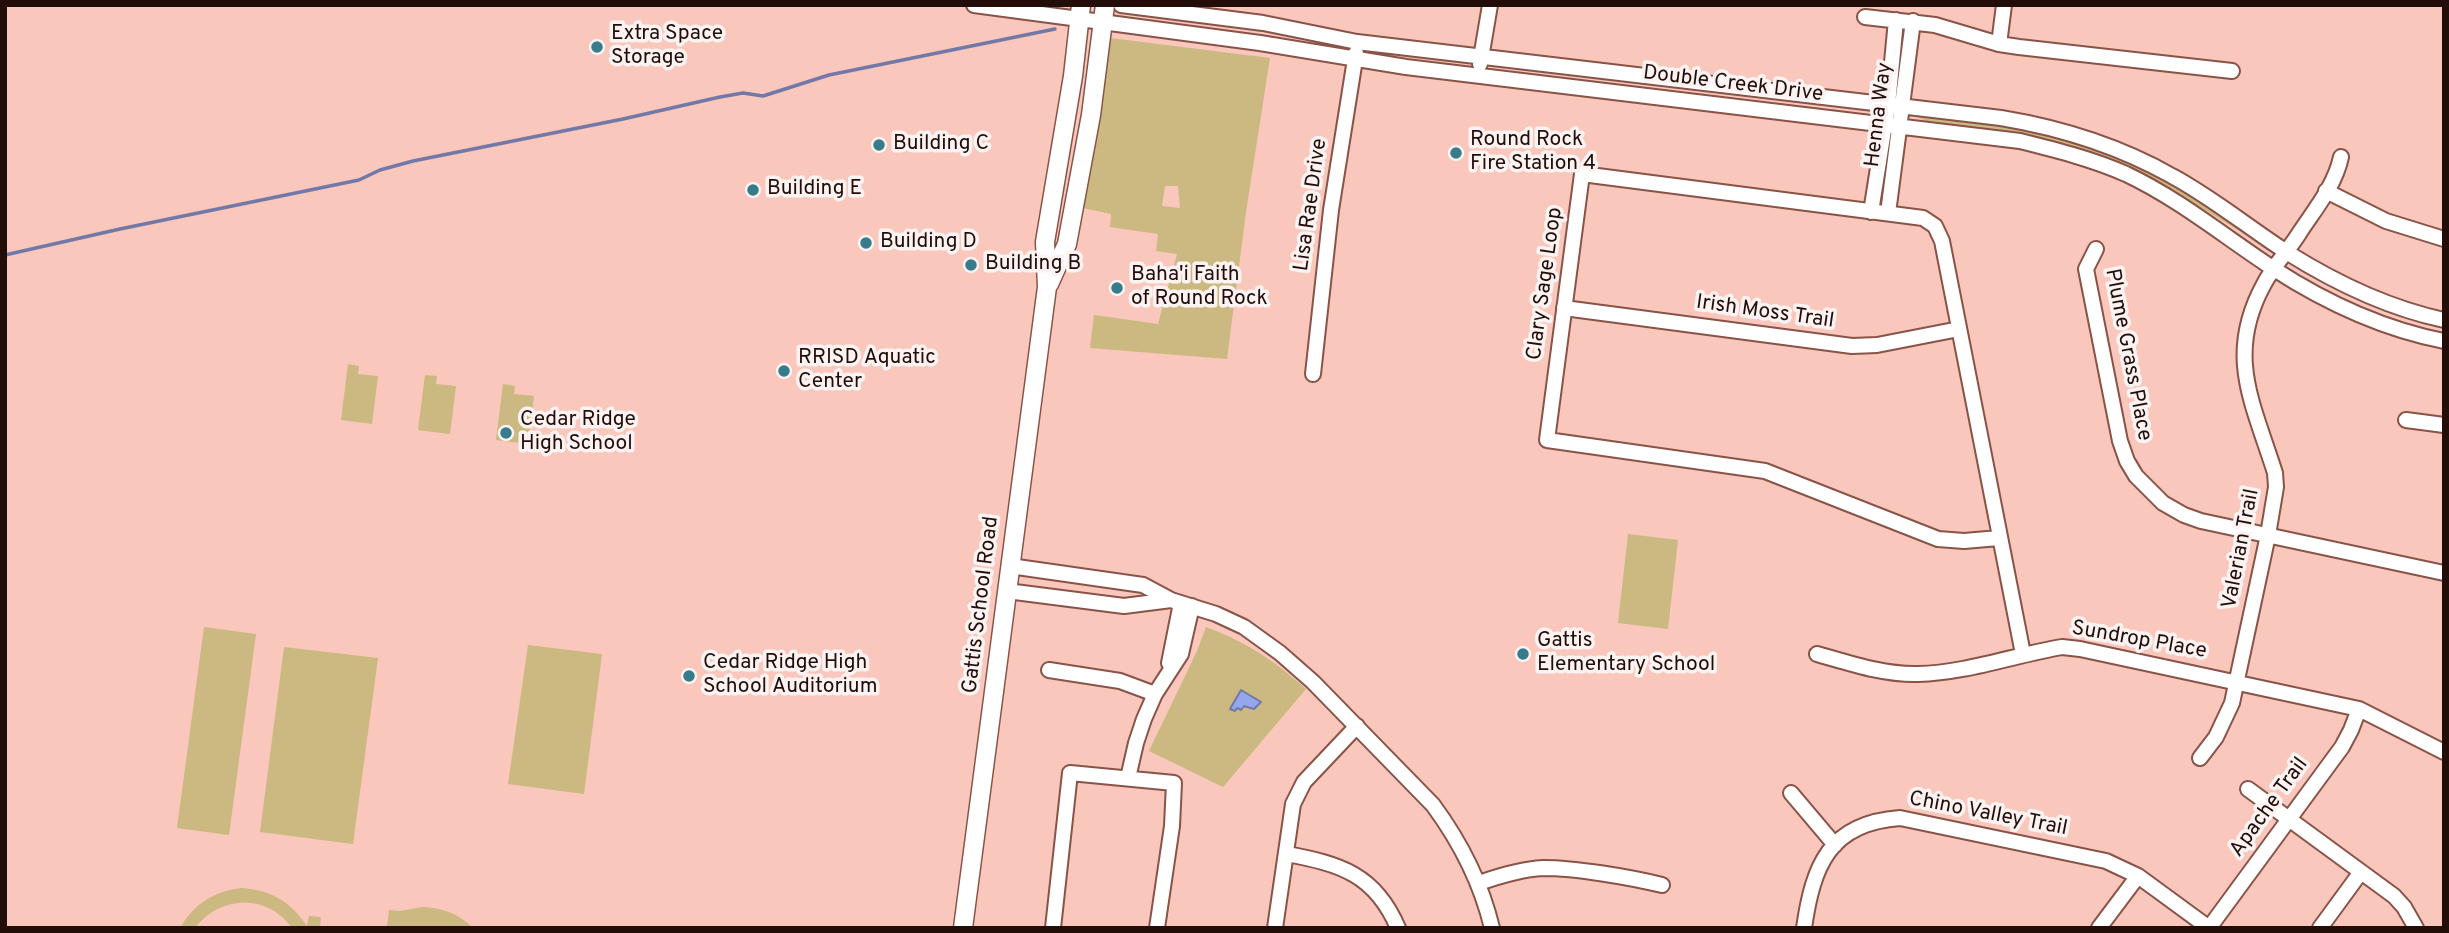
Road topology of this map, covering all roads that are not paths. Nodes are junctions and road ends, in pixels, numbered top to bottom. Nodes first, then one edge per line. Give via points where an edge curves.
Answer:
1 (974, 5) edge
2 (1121, 5) edge
3 (1490, 5) edge
4 (2004, 5) edge
5 (1080, 12) edge
6 (1104, 14) edge
7 (1866, 17) dead end
8 (1896, 20) junction
9 (1913, 21) junction
10 (1357, 42) junction
11 (1999, 44) junction
12 (1901, 55) junction
13 (1481, 56) junction
14 (1354, 61) junction
15 (2232, 71) dead end
16 (1478, 76) junction
17 (1895, 106) junction
18 (1893, 125) junction
19 (2341, 157) dead end
20 (2326, 191) junction
21 (1871, 212) junction
22 (1888, 214) junction
23 (2444, 239) edge
24 (2096, 250) dead end
25 (2286, 252) junction
26 (2274, 268) junction
27 (1047, 287) junction
28 (1564, 308) junction
29 (2444, 320) edge
30 (1959, 329) junction
31 (2444, 341) edge
32 (1313, 374) dead end
33 (2406, 420) dead end
34 (2444, 425) edge
35 (2268, 535) junction
36 (1999, 538) junction
37 (1010, 566) junction
38 (2444, 573) edge
39 (1007, 591) junction
40 (1181, 603) junction
41 (1817, 654) dead end
42 (2023, 654) junction
43 (1049, 670) dead end
44 (2237, 681) junction
45 (1155, 694) junction
46 (2359, 709) junction
47 (1357, 726) junction
48 (2444, 752) edge
49 (2200, 758) dead end
50 (1128, 778) junction
51 (2248, 789) dead end
52 (1791, 793) dead end
53 (2289, 818) junction
54 (1835, 845) junction
55 (1287, 854) junction
56 (2361, 872) junction
57 (2138, 876) junction
58 (1479, 883) junction
59 (1662, 885) dead end
60 (963, 928) edge
61 (1053, 928) edge
62 (1157, 928) edge
63 (1275, 928) edge
64 (1398, 928) edge
65 (1492, 928) edge
66 (1804, 928) edge
67 (2099, 928) edge
68 (2209, 928) edge
69 (2320, 928) edge
70 (2416, 928) edge

1 - 5 street, Double Creek Drive
2 - 10 street, Double Creek Drive via 1263,23
3 - 13 street
4 - 11 street
5 - 6 street, Double Creek Drive
5 - 27 main road, Gattis School Road via 1045,242
6 - 14 street, Double Creek Drive
6 - 27 main road, Gattis School Road via 1067,244
7 - 8 street
8 - 9 street
8 - 12 street, Henna Way
9 - 11 street
9 - 12 street, Henna Way
10 - 13 street, Double Creek Drive
10 - 14 street, Lisa Rae Drive
11 - 15 street
12 - 17 street, Henna Way
13 - 16 street
13 - 17 street, Double Creek Drive
14 - 16 street, Double Creek Drive
14 - 32 street, Lisa Rae Drive
16 - 18 street, Double Creek Drive
17 - 18 street, Henna Way
17 - 25 street, Double Creek Drive via 2038,124 2110,146 2172,176
18 - 21 street, Henna Way
18 - 22 street, Henna Way
18 - 26 street, Double Creek Drive via 2020,141 2076,155 2170,199
19 - 20 street, Valerian Trail
20 - 23 street via 2386,221
20 - 25 street, Valerian Trail
21 - 22 street, Clary Sage Loop
21 - 28 street, Clary Sage Loop via 1583,174
22 - 30 street, Clary Sage Loop via 1923,218 1939,232
24 - 35 street, Plume Grass Place via 2086,269 2120,440 2136,476 2163,503 2184,515
25 - 26 street, Valerian Trail
25 - 29 street, Double Creek Drive via 2378,300
26 - 31 street, Double Creek Drive via 2329,302
26 - 35 street, Valerian Trail via 2248,319 2243,369 2275,473
27 - 37 main road, Gattis School Road
28 - 30 street, Irish Moss Trail via 1852,346
28 - 36 street, Clary Sage Loop via 1547,440 1765,471 1938,539
30 - 36 street, Clary Sage Loop
33 - 34 street
35 - 38 street, Plume Grass Place
35 - 44 street, Valerian Trail
36 - 42 street, Clary Sage Loop
37 - 39 main road, Gattis School Road
37 - 40 street via 1135,584
39 - 40 street via 1124,606
39 - 60 main road, Gattis School Road
40 - 45 street via 1181,654
40 - 47 street via 1253,633
41 - 42 street, Sundrop Place via 1894,673 1917,674
42 - 44 street, Sundrop Place via 2062,647 2080,649
43 - 45 street via 1120,681
44 - 46 street, Sundrop Place
44 - 49 street, Valerian Trail via 2226,718
45 - 50 street
46 - 48 street, Sundrop Place
46 - 53 street, Apache Trail via 2342,747
47 - 55 street via 1297,792
47 - 58 street via 1433,805
50 - 61 street via 1070,773
50 - 62 street via 1174,783
51 - 53 street
52 - 54 street
53 - 56 street
53 - 68 street, Apache Trail
54 - 57 street, Chino Valley Trail via 1869,823 1900,818 2106,861
54 - 66 street, Chino Valley Trail via 1820,864 1811,887
55 - 63 street
55 - 64 street via 1351,871 1378,893
56 - 69 street
56 - 70 street via 2404,906
57 - 67 street
57 - 68 street, Chino Valley Trail
58 - 59 street via 1544,868
58 - 65 street

